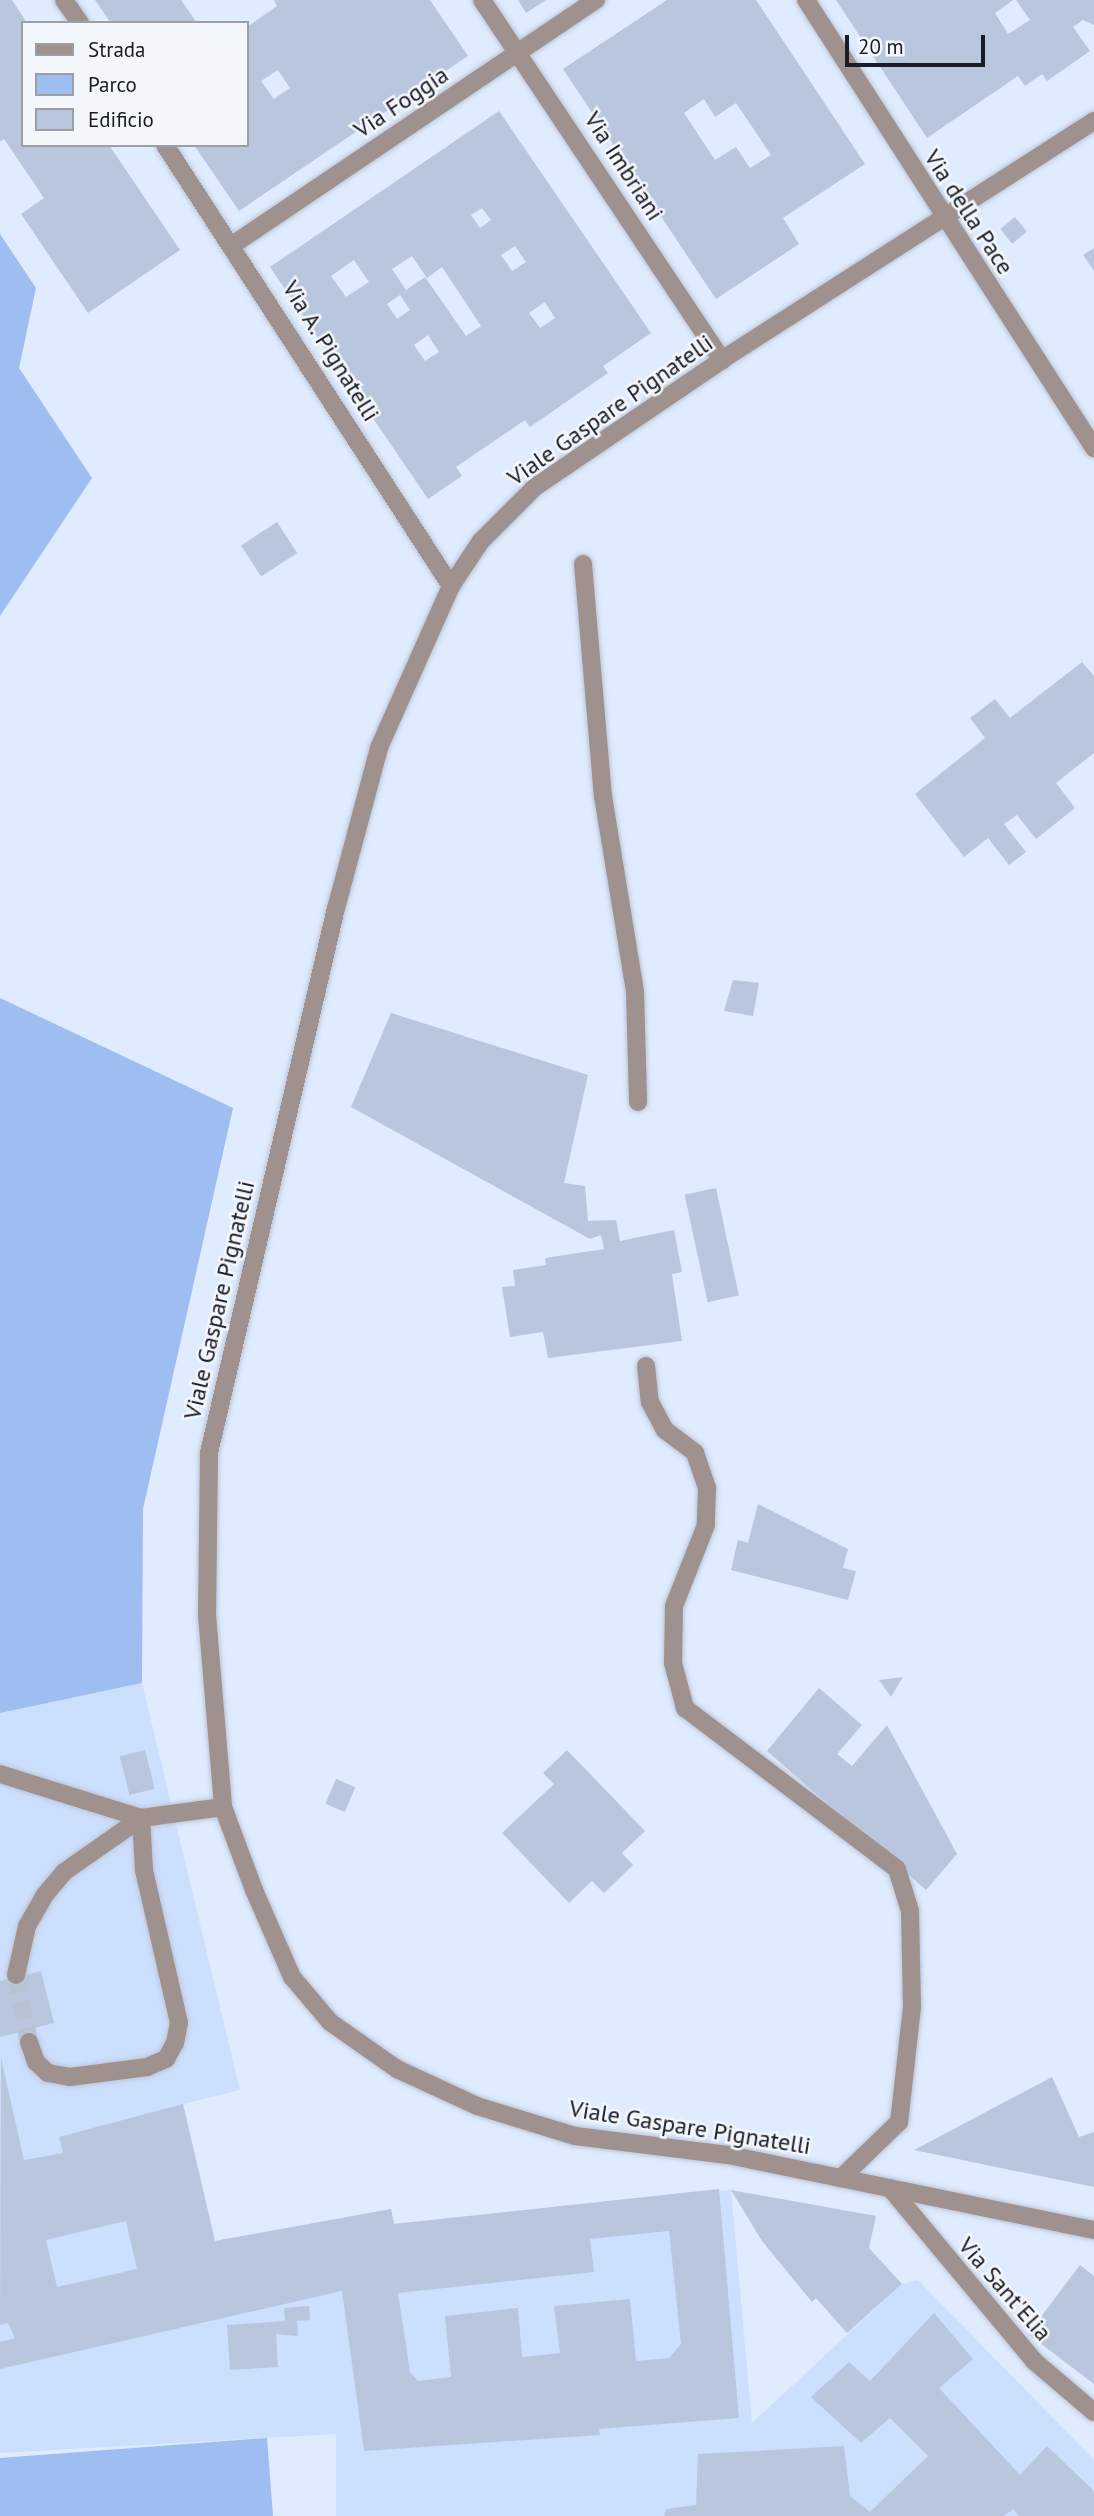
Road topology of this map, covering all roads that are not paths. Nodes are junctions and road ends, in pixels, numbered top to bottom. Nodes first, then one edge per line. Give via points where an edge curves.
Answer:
1 (64, 0) edge
2 (482, 0) edge
3 (596, 0) edge
4 (806, 0) edge
5 (79, 21) edge
6 (520, 52) junction
7 (1094, 121) edge
8 (166, 147) edge
9 (944, 220) junction
10 (234, 244) junction
11 (722, 360) junction
12 (1094, 448) edge
13 (583, 564) dead end
14 (450, 586) junction
15 (638, 1102) dead end
16 (646, 1366) dead end
17 (0, 1774) edge
18 (223, 1807) junction
19 (141, 1818) junction
20 (16, 1975) tunnel mouth
21 (29, 2042) tunnel mouth
22 (841, 2178) junction
23 (890, 2188) junction
24 (1094, 2230) edge
25 (1094, 2412) edge

1 - 5 street
2 - 6 street, Via Imbriani
3 - 6 street, Via Foggia
4 - 9 street, Via della Pace
6 - 10 street, Via Foggia
6 - 11 street, Via Imbriani
7 - 9 street, Viale Gaspare Pignatelli
8 - 10 street, Via A. Pignatelli
9 - 11 street, Viale Gaspare Pignatelli
9 - 12 street, Via della Pace
10 - 14 street, Via A. Pignatelli
11 - 14 street, Viale Gaspare Pignatelli via 534,488 481,541
13 - 15 street via 603,796 635,992
14 - 18 street, Viale Gaspare Pignatelli via 379,748 208,1453 208,1675
16 - 22 street via 650,1402 665,1430 695,1453 707,1488 706,1524 674,1606 673,1663 685,1708 897,1870 910,1911 912,2007 900,2122
17 - 19 street
18 - 19 street
18 - 22 street, Viale Gaspare Pignatelli via 292,1977 330,2022 397,2069 477,2106 575,2136 728,2155
19 - 20 street via 64,1872 44,1896 27,1926
19 - 21 street via 144,1870 179,2023 175,2043 166,2059 147,2067 70,2077 48,2073 36,2062
22 - 23 street, Viale Gaspare Pignatelli
23 - 24 street, Viale Gaspare Pignatelli
23 - 25 street, Via Sant'Elia via 1034,2361

